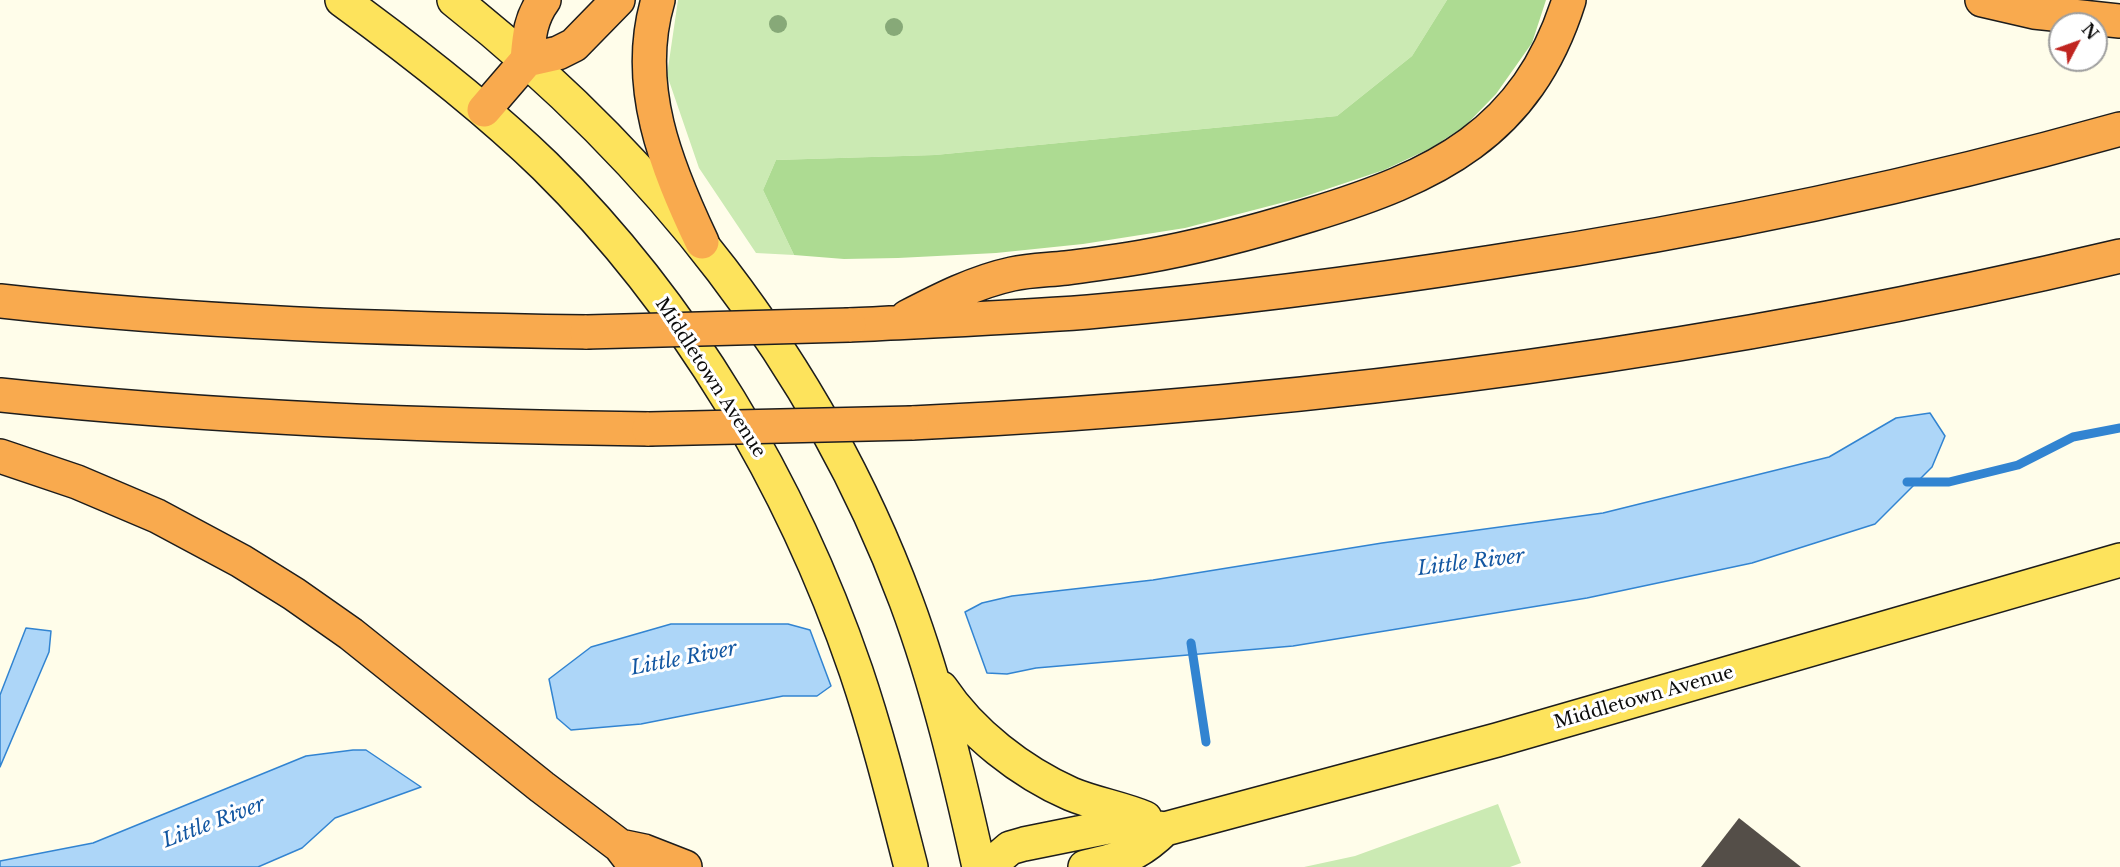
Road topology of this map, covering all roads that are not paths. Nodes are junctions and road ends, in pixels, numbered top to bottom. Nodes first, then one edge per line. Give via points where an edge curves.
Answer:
1 (342, 0) edge
2 (454, 0) edge
3 (544, 0) edge
4 (618, 0) edge
5 (658, 0) edge
6 (1569, 0) edge
7 (1982, 0) edge
8 (2120, 21) edge
9 (527, 60) junction
10 (484, 111) junction
11 (2120, 129) edge
12 (702, 242) junction
13 (2120, 256) edge
14 (0, 301) edge
15 (895, 323) junction
16 (0, 395) edge
17 (0, 456) edge
18 (2120, 560) edge
19 (927, 662) junction
20 (1166, 828) junction
21 (628, 856) edge
22 (685, 867) edge
23 (911, 867) edge
24 (979, 867) edge
25 (988, 867) edge
26 (1085, 867) edge
27 (1135, 867) edge

1 - 10 main road, Middletown Avenue
2 - 9 main road
3 - 9 highway via 530,28
4 - 9 highway via 574,45
5 - 12 highway via 648,65 655,120 674,180
6 - 15 highway via 1539,68 1512,106 1463,151 1426,173 1378,194 1235,236 1103,263 1009,275 957,293
7 - 8 highway via 2034,12
9 - 10 highway
9 - 12 main road via 609,137
10 - 23 main road, Middletown Avenue via 569,191 639,271 700,357 762,457 803,538 855,668
11 - 15 highway via 1887,189 1591,247 1213,299 1088,312
12 - 19 main road via 787,364 847,469 893,567
13 - 16 highway, bridge via 1786,326 1559,363 1191,405 912,423 649,429 289,419
14 - 15 highway, bridge via 311,325 587,332
17 - 21 highway via 77,482 157,516 294,594 351,634
18 - 20 main road, Middletown Avenue via 1497,740
19 - 20 main road via 962,716 1021,766 1070,794 1136,814
19 - 24 main road
20 - 25 main road, Middletown Avenue via 1128,823 1036,842 1010,848
20 - 26 main road, Middletown Avenue via 1135,854
20 - 27 main road
21 - 22 highway via 644,851

